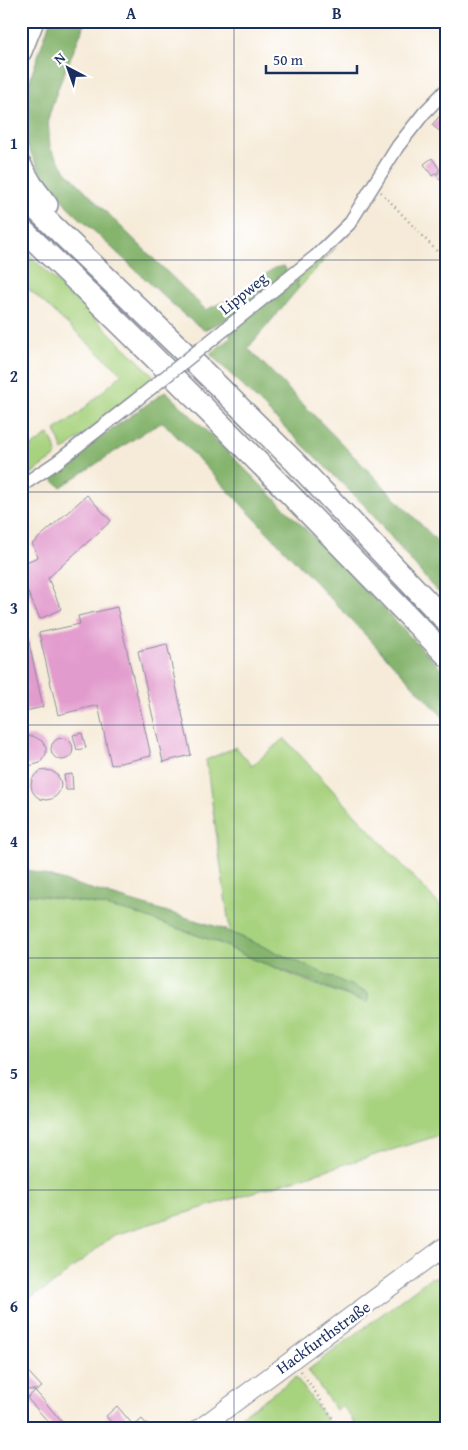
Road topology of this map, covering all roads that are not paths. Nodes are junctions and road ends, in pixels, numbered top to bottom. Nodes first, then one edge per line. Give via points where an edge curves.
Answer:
1 (33, 21) edge
2 (21, 51) edge
3 (447, 88) edge
4 (21, 166) edge
5 (21, 195) edge
6 (21, 228) edge
7 (63, 234) junction
8 (21, 486) edge
9 (447, 622) edge
10 (447, 656) edge
11 (444, 1254) edge
12 (199, 1429) edge

1 - 2 highway
3 - 8 street, Lippweg, bridge via 424,113 373,184 349,224 316,256 57,462
4 - 7 highway via 55,214
5 - 7 highway
6 - 10 highway via 281,485
7 - 9 highway via 288,455
11 - 12 street, Hackfurthstraße

